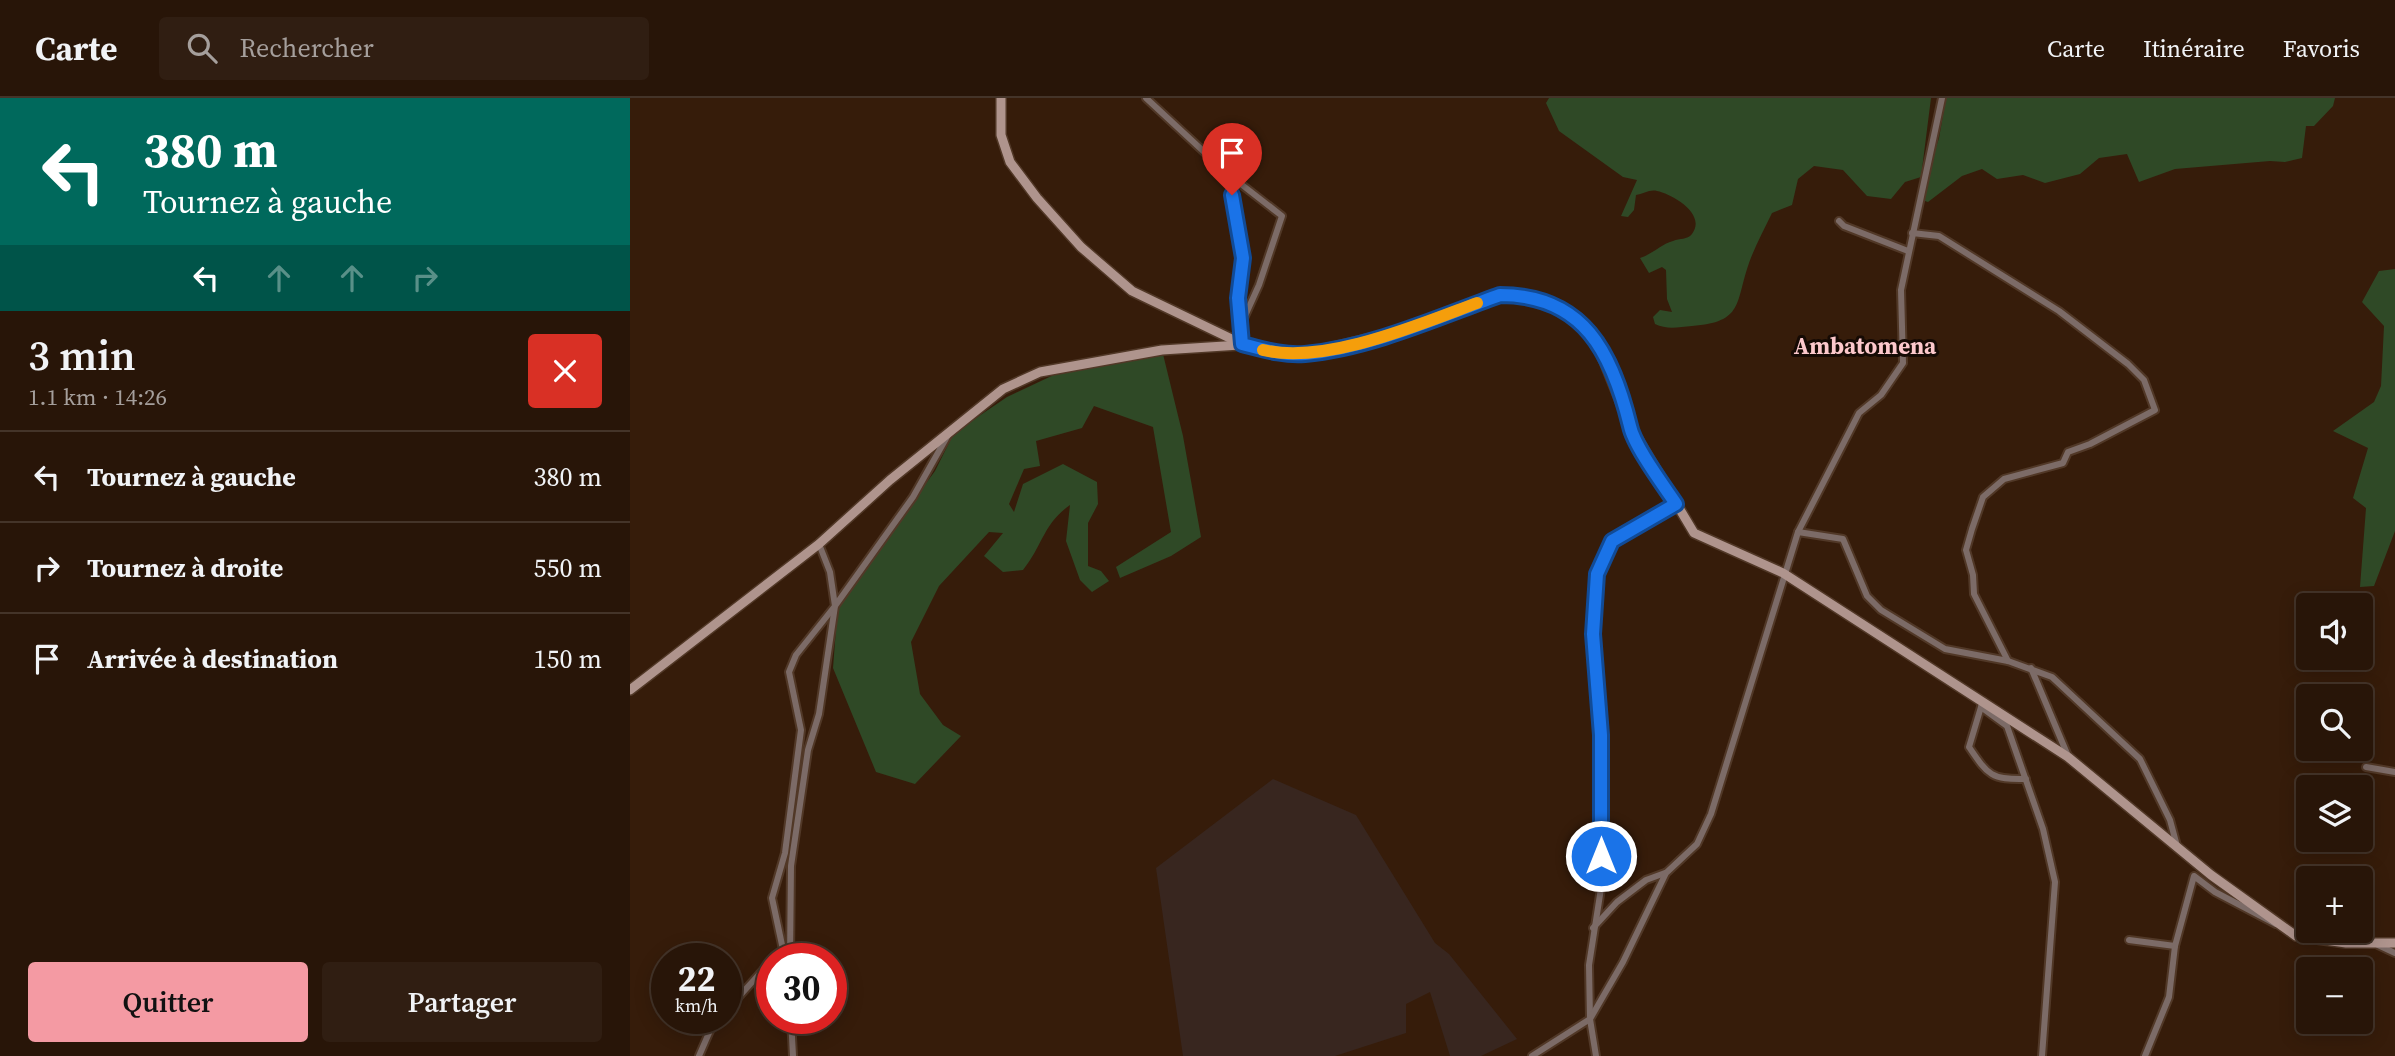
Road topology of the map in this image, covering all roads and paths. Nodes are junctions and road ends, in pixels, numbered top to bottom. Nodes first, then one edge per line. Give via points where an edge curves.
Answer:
1 (1000, 98) edge
2 (1146, 98) edge
3 (1942, 98) edge
4 (1228, 174) junction
5 (1839, 221) dead end
6 (1912, 233) junction
7 (1908, 251) junction
8 (1240, 327) junction
9 (1242, 344) junction
10 (949, 433) junction
11 (1676, 504) junction
12 (1798, 532) junction
13 (819, 544) junction
14 (1783, 573) junction
15 (835, 606) junction
16 (2008, 661) junction
17 (2031, 668) junction
18 (630, 690) edge
19 (1982, 704) junction
20 (2068, 757) junction
21 (2366, 767) dead end
22 (2395, 772) edge
23 (2026, 779) junction
24 (2177, 847) junction
25 (1666, 873) junction
26 (2281, 926) junction
27 (1593, 928) junction
28 (2129, 940) dead end
29 (780, 943) edge
30 (789, 943) edge
31 (2374, 943) junction
32 (2395, 943) edge
33 (2175, 946) junction
34 (2395, 953) edge
35 (756, 977) edge
36 (742, 993) edge
37 (1590, 1019) junction
38 (709, 1034) edge
39 (792, 1034) edge
40 (699, 1056) edge
41 (793, 1056) edge
42 (1532, 1056) edge
43 (1596, 1056) edge
44 (2042, 1056) edge
45 (2145, 1056) edge

1 - 9 street via 1001,135 1010,162 1081,247 1132,291
2 - 4 street
3 - 6 street
4 - 8 street via 1243,258
4 - 8 street via 1282,216
5 - 7 street
6 - 7 street
6 - 16 street via 1939,236 2059,311 2144,380 2155,410 2068,452 2063,463 2004,480 1983,498 1966,550 1974,594
7 - 12 street via 1901,290 1903,363 1881,395 1859,413
8 - 9 street
9 - 10 street via 1162,350 1040,372 1003,389
9 - 11 street via 1304,354 1409,329 1500,295 1556,304 1596,341 1630,426
10 - 13 street
10 - 15 street via 913,497
11 - 14 street via 1695,533
11 - 27 street via 1612,541 1597,574 1593,634 1601,735 1602,881
12 - 14 street
12 - 16 street via 1843,539 1867,596 1927,640 1958,654
13 - 15 street via 830,572
13 - 18 street
14 - 19 street
14 - 25 street via 1711,814 1697,844
15 - 29 street via 796,655 789,672 801,730 785,853 772,898
15 - 30 street via 791,866
16 - 17 street
17 - 20 street
17 - 24 street via 2052,677 2140,759 2170,820
19 - 20 street
19 - 23 street via 2007,726
19 - 23 street via 1969,747 1986,773 2002,780
20 - 24 street
21 - 22 street
23 - 44 street via 2055,882
24 - 26 street
25 - 27 street via 1646,880
25 - 37 street
26 - 31 street via 2296,936
26 - 33 street via 2194,876
27 - 37 street
28 - 33 street
31 - 32 street
31 - 34 street
33 - 45 street via 2169,997
35 - 36 street
37 - 42 street
37 - 43 street
38 - 40 street
39 - 41 street

